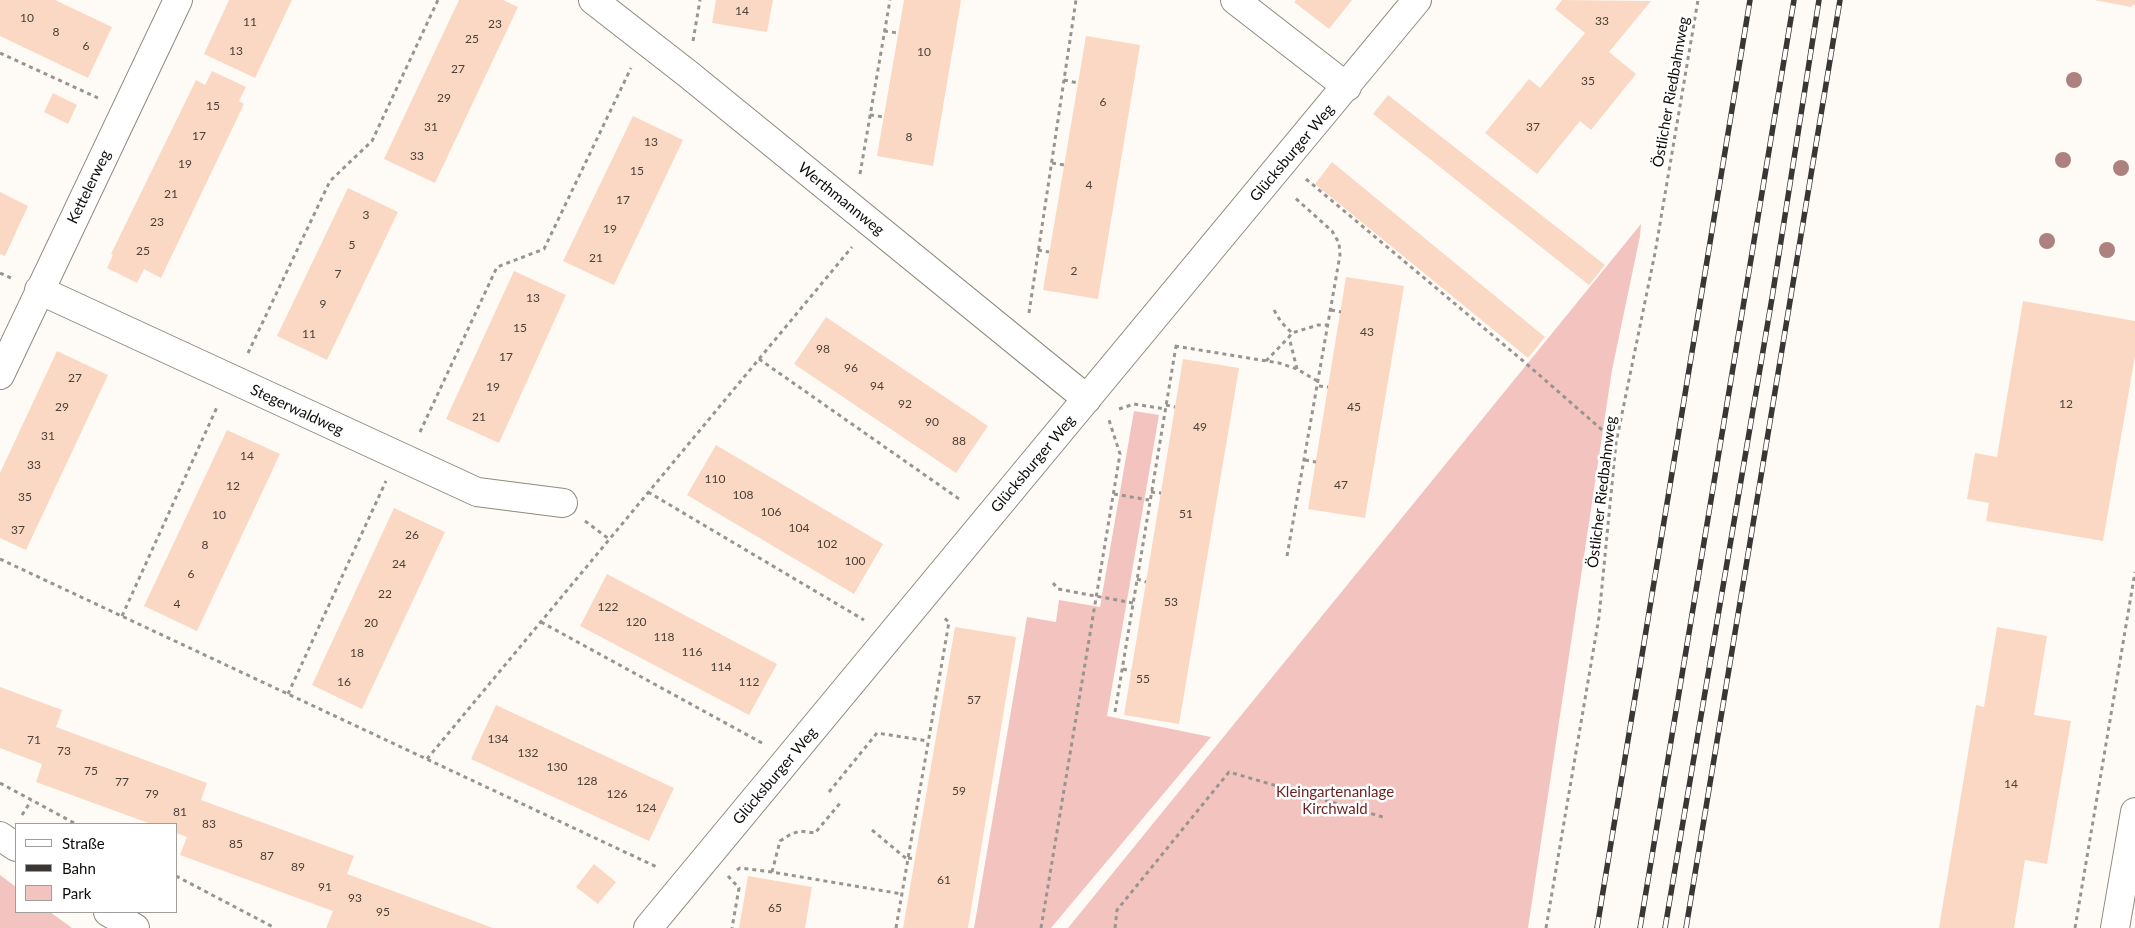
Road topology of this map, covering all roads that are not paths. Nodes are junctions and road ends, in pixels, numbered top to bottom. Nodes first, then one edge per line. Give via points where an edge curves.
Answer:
1 (178, 0) edge
2 (593, 0) edge
3 (1235, 0) edge
4 (1417, 0) edge
5 (1347, 87) junction
6 (39, 290) junction
7 (0, 375) edge
8 (1097, 406) junction
9 (563, 503) dead end
10 (2135, 812) edge
11 (0, 836) edge
12 (15, 846) edge
13 (110, 913) edge
14 (2123, 920) edge
15 (135, 928) edge
16 (648, 928) edge

1 - 6 street, Kettelerweg
2 - 8 street, Werthmannweg
3 - 5 street
4 - 5 street, Glücksburger Weg
5 - 8 street, Glücksburger Weg via 1145,329
6 - 7 street, Kettelerweg
6 - 9 street, Stegerwaldweg via 477,492
8 - 16 street, Glücksburger Weg via 987,519
10 - 14 street
11 - 12 street
13 - 15 street

